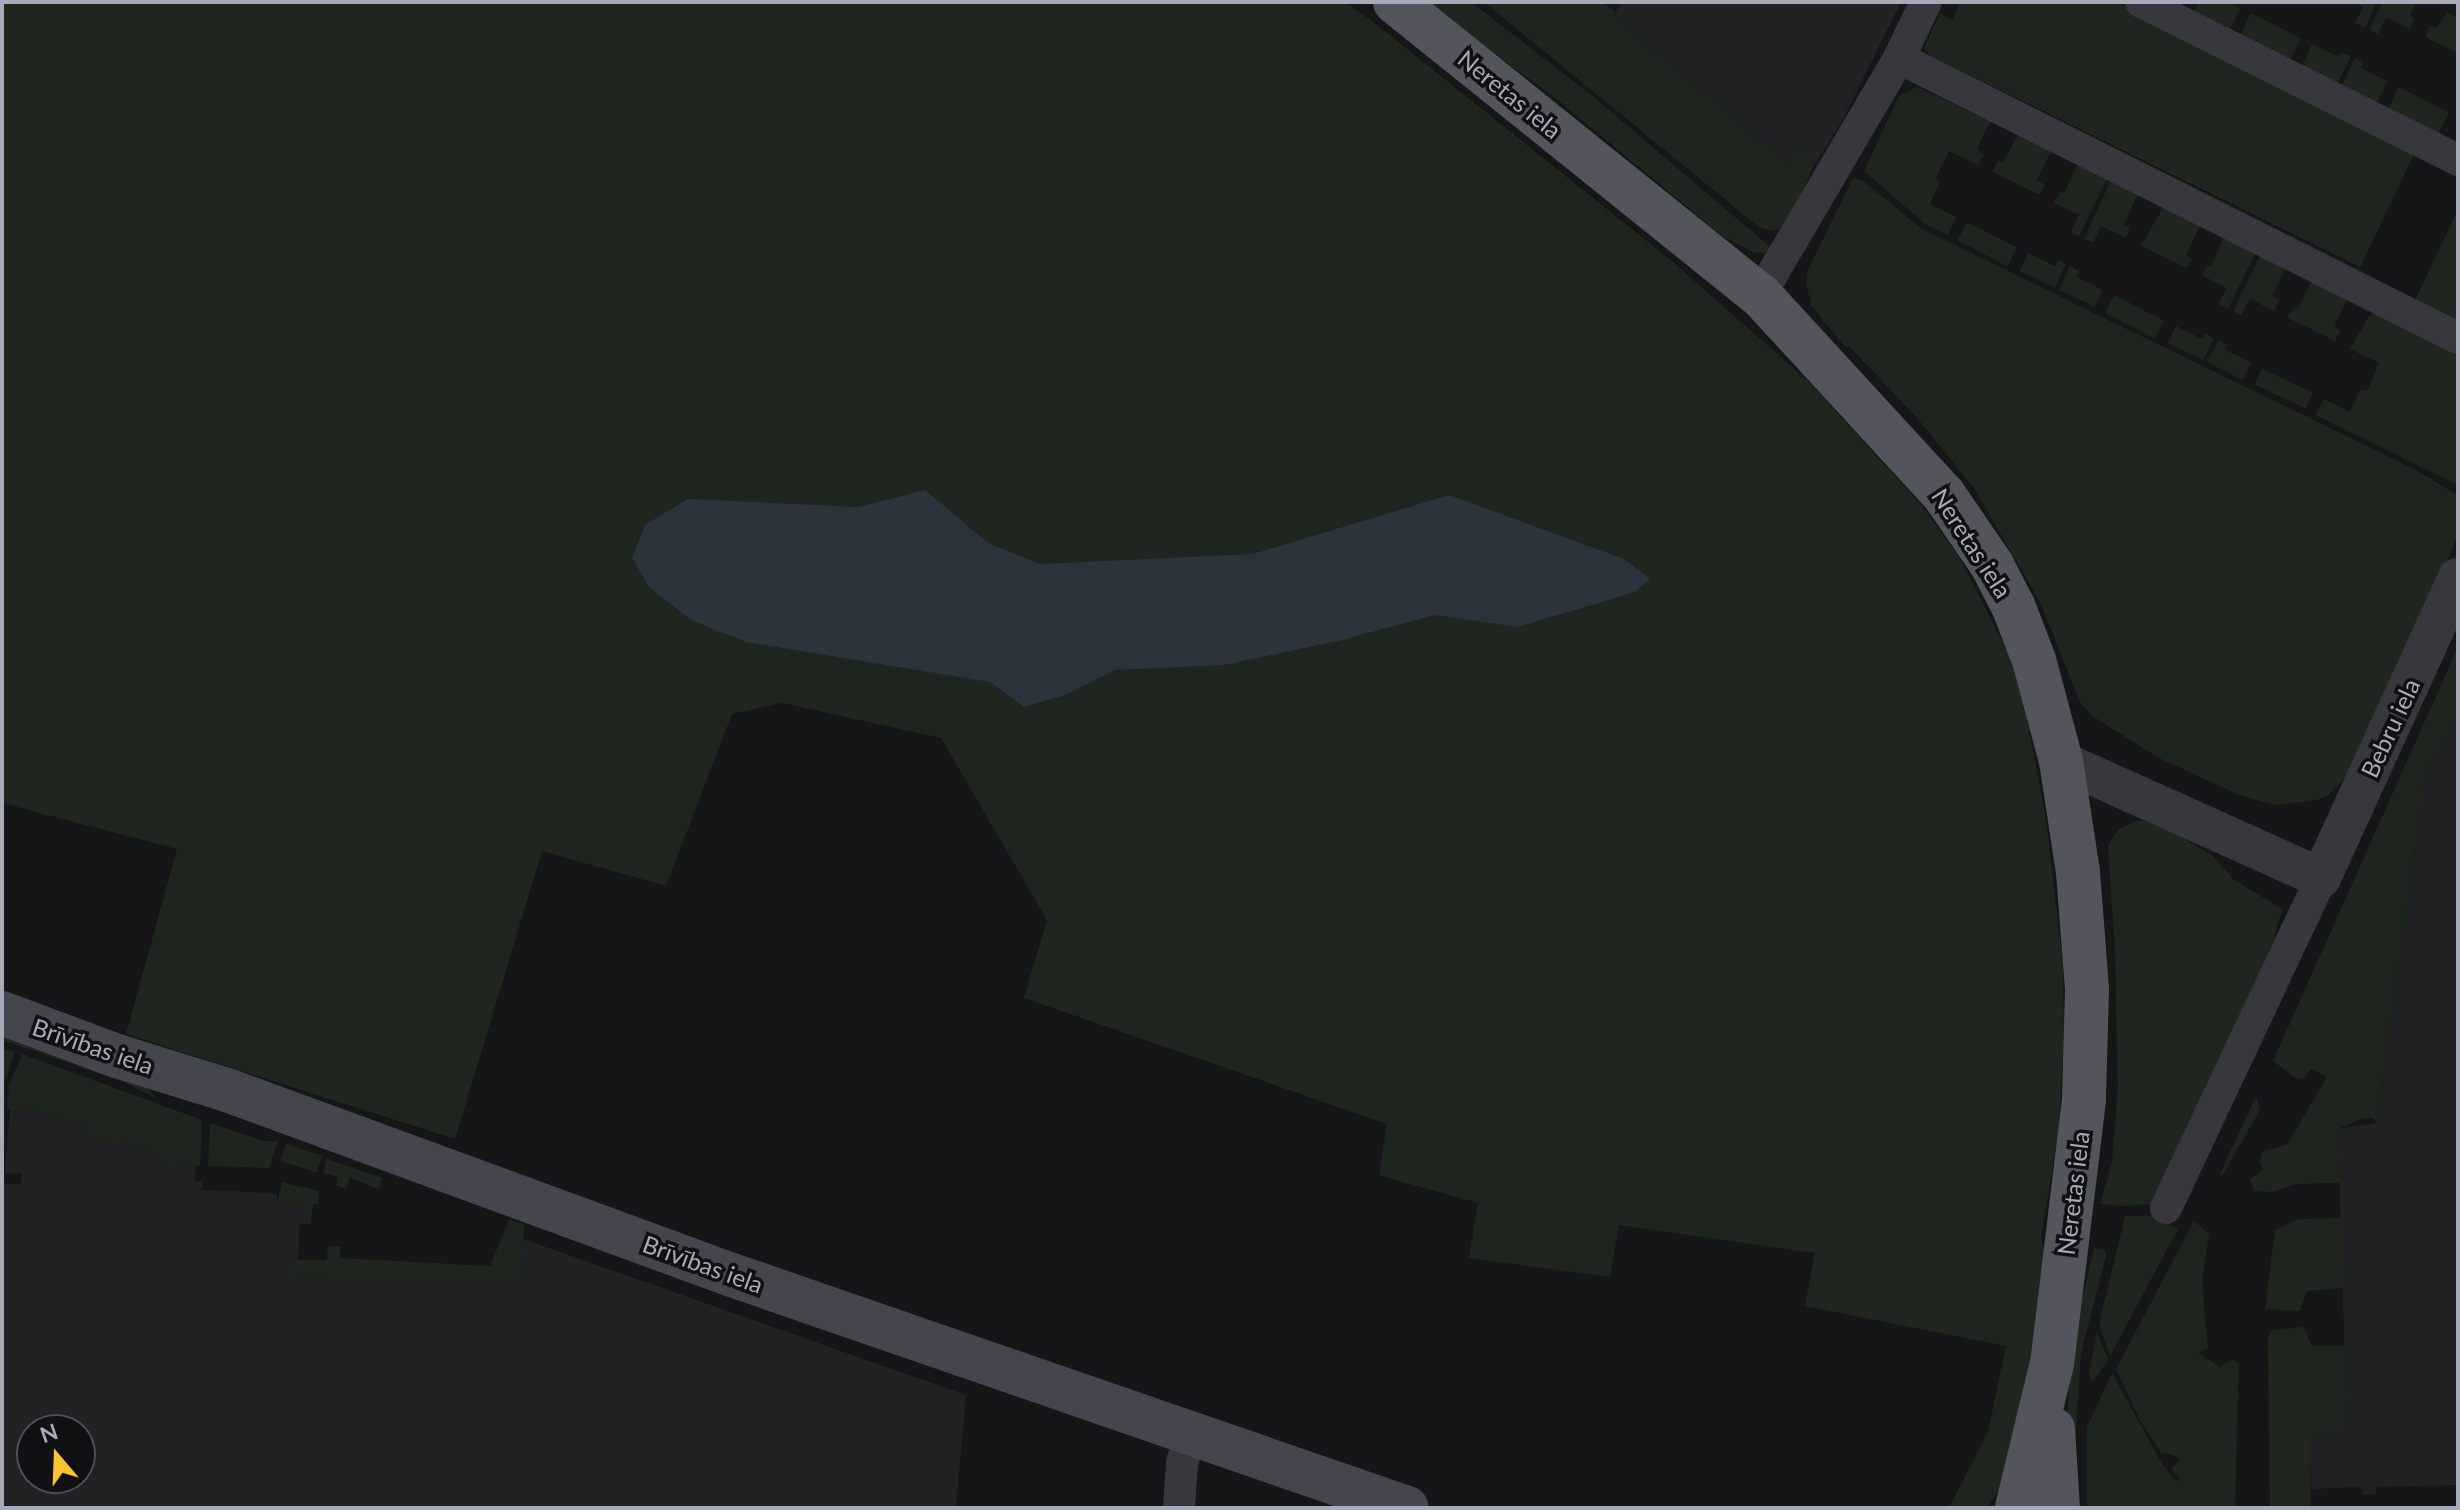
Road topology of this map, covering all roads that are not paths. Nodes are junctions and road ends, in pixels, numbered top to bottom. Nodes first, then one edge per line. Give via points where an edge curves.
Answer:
1 (1395, 2) edge
2 (1926, 2) edge
3 (2141, 2) edge
4 (1899, 58) junction
5 (2458, 160) edge
6 (1760, 295) junction
7 (2458, 338) edge
8 (2458, 578) edge
9 (2061, 761) junction
10 (2321, 878) junction
11 (2, 1013) edge
12 (2166, 1208) dead end
13 (2052, 1363) junction
14 (1192, 1431) junction
15 (1179, 1508) edge
16 (1407, 1508) edge
17 (2017, 1508) edge
18 (2058, 1508) edge

1 - 6 main road, Neretas iela
2 - 4 street
3 - 5 street
4 - 6 street
4 - 7 street
6 - 9 main road, Neretas iela via 1908,454 1970,530 2014,608 2038,672
8 - 10 street, Bebru iela
9 - 10 street
9 - 13 main road, Neretas iela via 2078,872 2087,1001 2084,1100
10 - 12 street
11 - 14 main road, Brīvības iela via 729,1274
13 - 17 main road
13 - 18 main road
14 - 15 street via 1182,1463
14 - 16 main road, Brīvības iela

